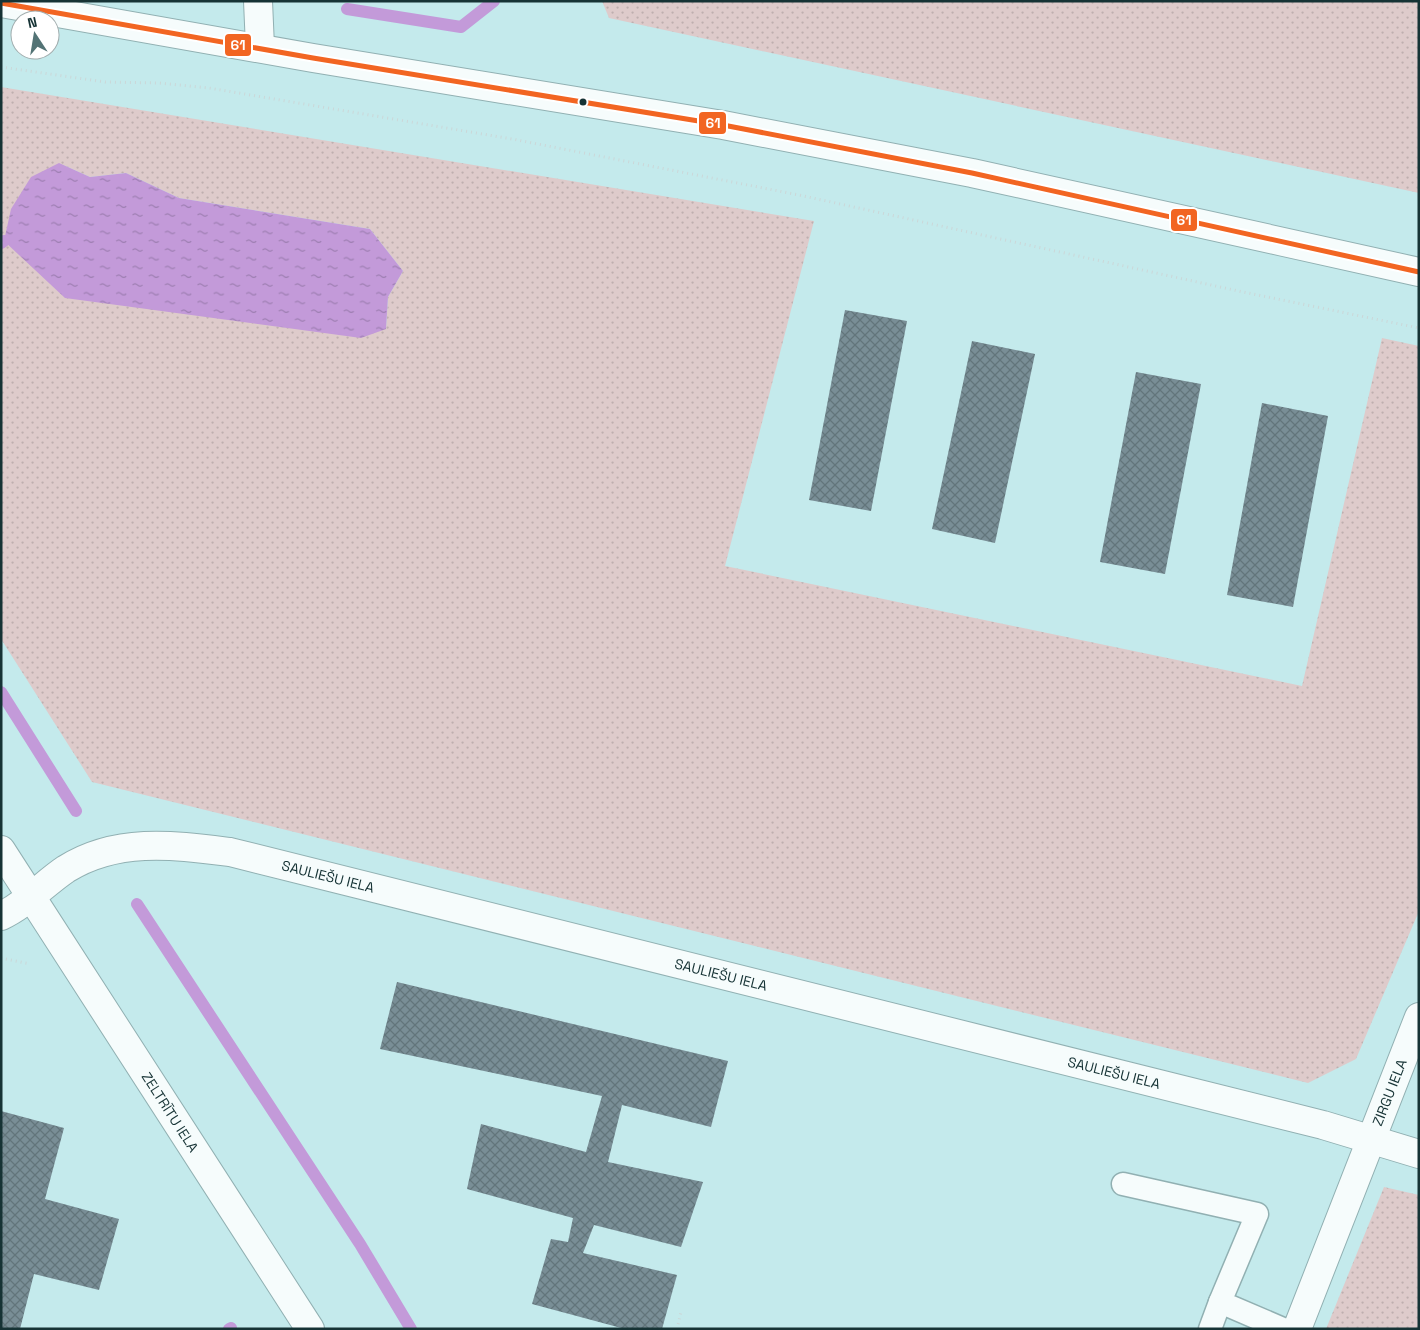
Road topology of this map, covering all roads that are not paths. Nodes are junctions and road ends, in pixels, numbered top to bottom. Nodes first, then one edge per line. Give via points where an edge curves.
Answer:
1 (258, 1) edge
2 (1, 3) edge
3 (260, 47) junction
4 (1419, 272) edge
5 (1, 850) edge
6 (30, 896) junction
7 (1, 916) edge
8 (1419, 1016) edge
9 (1372, 1141) junction
10 (1419, 1154) edge
11 (1123, 1184) dead end
12 (1220, 1302) junction
13 (310, 1329) edge
14 (1210, 1329) edge
15 (1284, 1329) edge
16 (1296, 1329) edge

1 - 3 street
2 - 3 street
3 - 4 street via 723,125 972,173
5 - 6 street, ZELTRĪTU IELA
6 - 7 street
6 - 9 street, SAULIEŠU IELA via 67,868 126,846 171,845 230,852 1314,1122
6 - 13 street, ZELTRĪTU IELA
8 - 9 street, ZIRGU IELA
9 - 10 street, SAULIEŠU IELA
9 - 16 street, ZIRGU IELA
11 - 12 lane via 1257,1214
12 - 14 lane
12 - 15 lane

